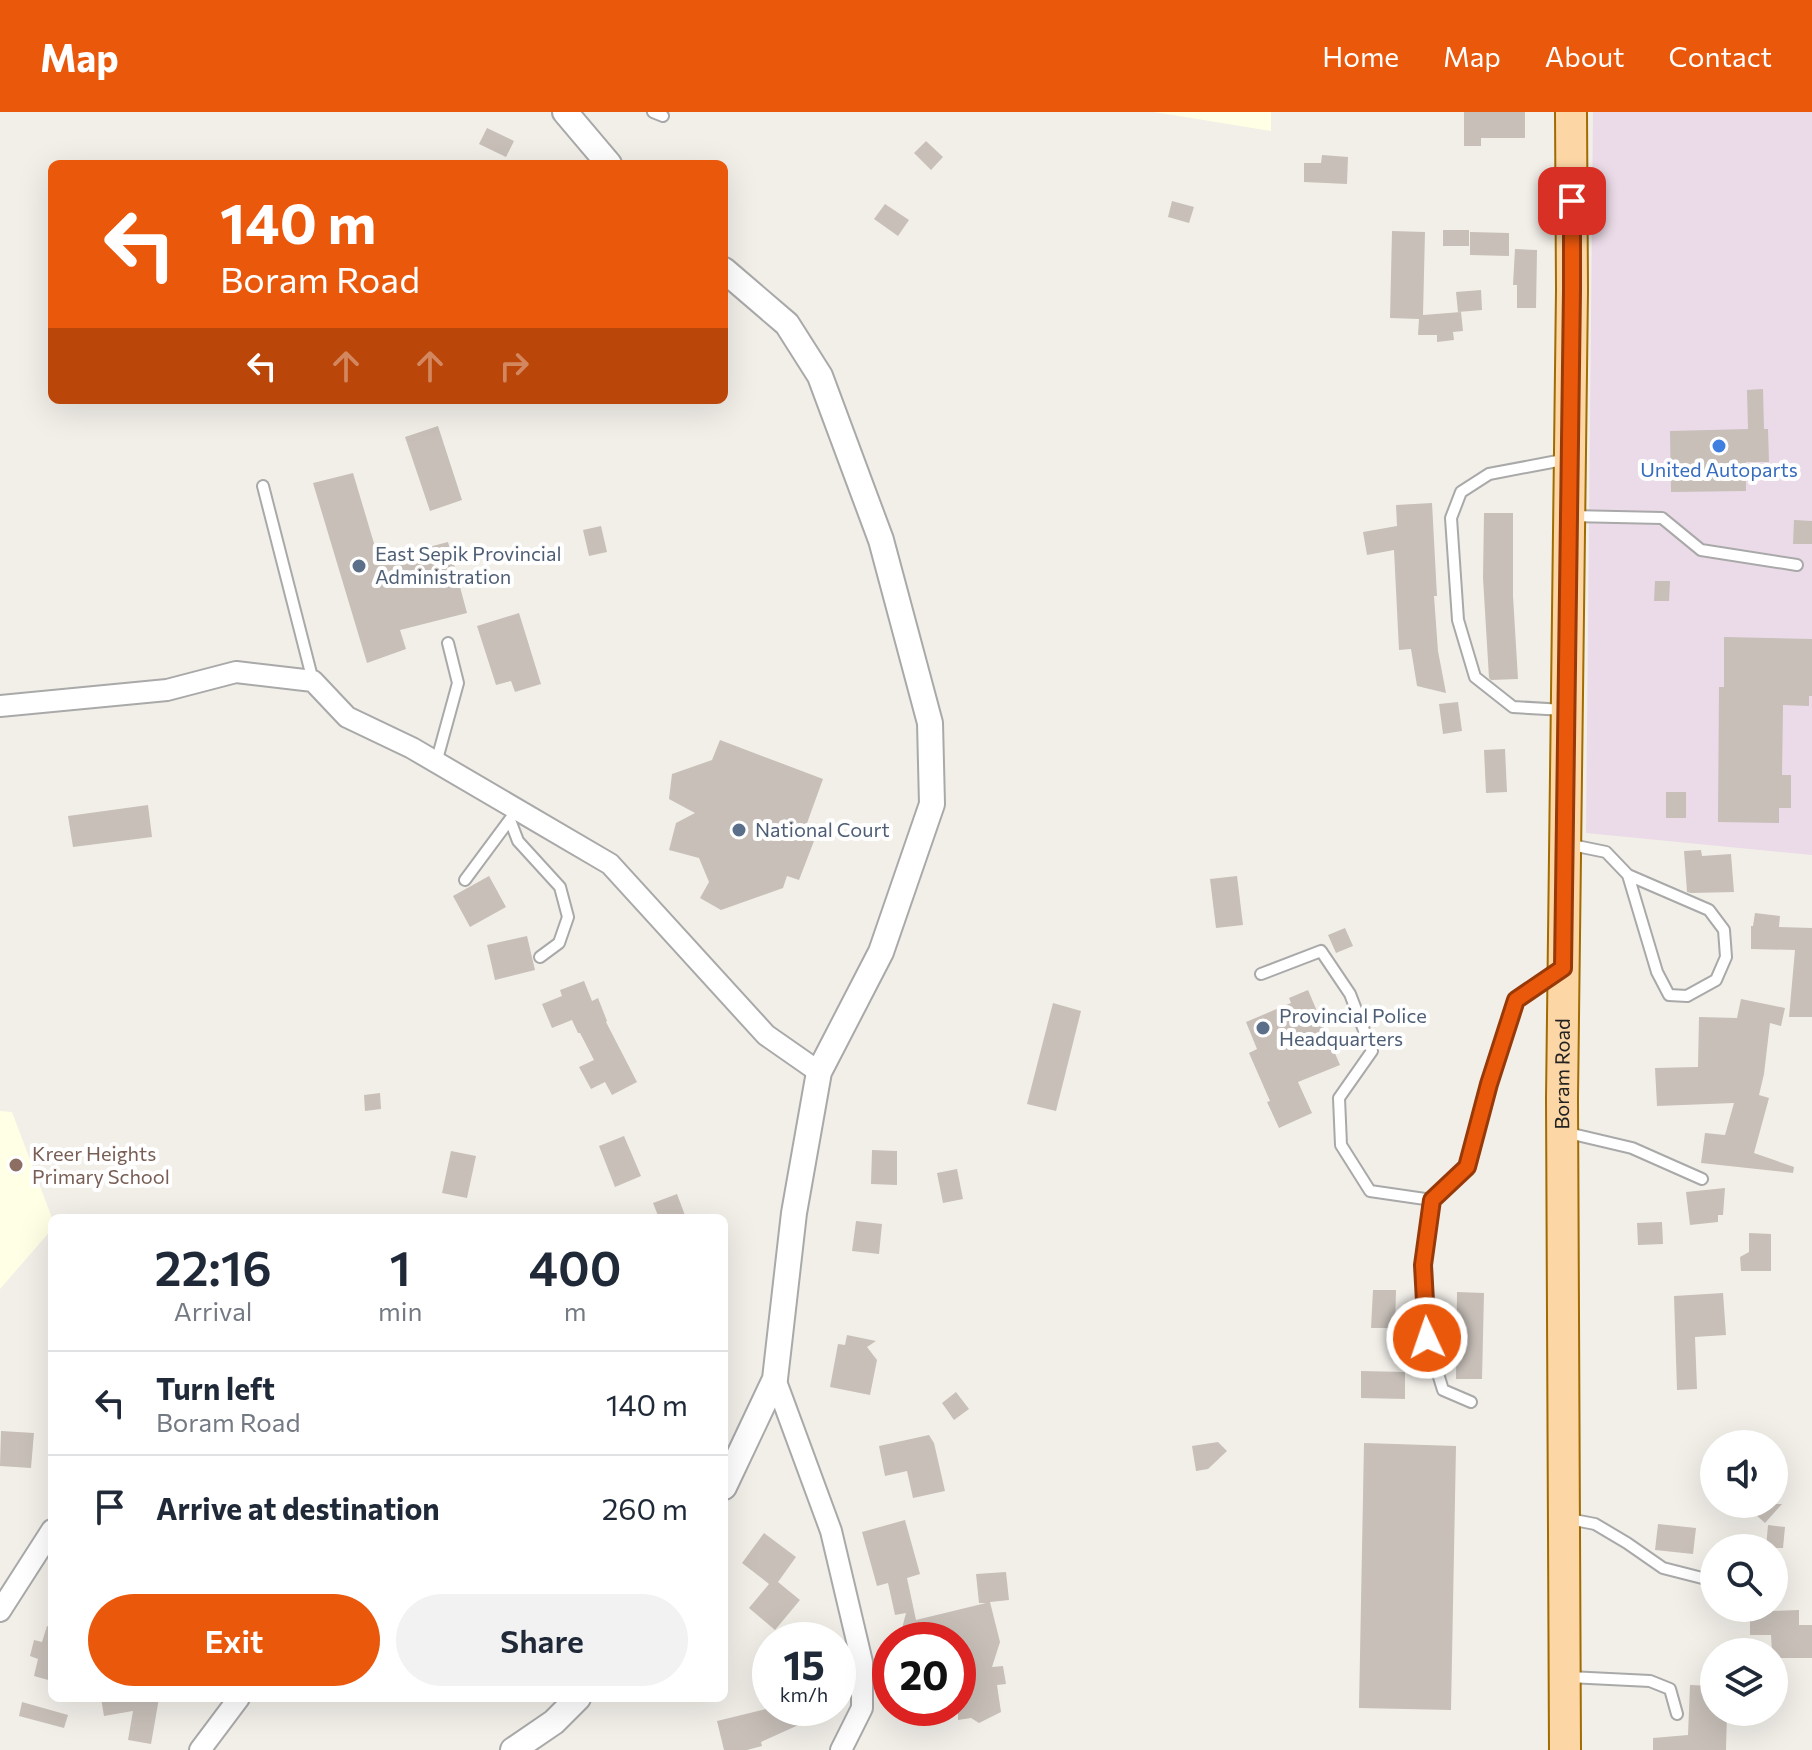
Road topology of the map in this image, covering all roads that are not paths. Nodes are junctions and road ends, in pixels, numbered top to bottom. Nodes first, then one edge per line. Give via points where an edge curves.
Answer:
1 (565, 112) edge
2 (1571, 112) edge
3 (606, 160) edge
4 (728, 273) edge
5 (1570, 459) junction
6 (263, 486) dead end
7 (1569, 516) junction
8 (1797, 565) dead end
9 (448, 643) dead end
10 (313, 681) junction
11 (0, 706) edge
12 (1567, 710) junction
13 (436, 763) junction
14 (514, 815) junction
15 (1565, 844) junction
16 (1628, 875) junction
17 (465, 880) dead end
18 (540, 957) dead end
19 (1563, 968) junction
20 (1261, 974) dead end
21 (819, 1072) junction
22 (1562, 1131) junction
23 (1702, 1179) dead end
24 (1432, 1200) junction
25 (775, 1379) junction
26 (1471, 1402) dead end
27 (728, 1479) edge
28 (1563, 1518) junction
29 (48, 1536) edge
30 (1700, 1577) edge
31 (0, 1611) edge
32 (1563, 1677) junction
33 (236, 1702) edge
34 (574, 1702) edge
35 (1677, 1714) dead end
36 (200, 1750) edge
37 (513, 1750) edge
38 (841, 1750) edge
39 (1565, 1750) edge

1 - 3 street
2 - 5 main road, Boram Road
4 - 21 street via 787,324 820,376 881,540 930,723 932,804 881,952
5 - 7 main road, Boram Road
5 - 12 lane via 1489,474 1461,492 1451,518 1458,620 1475,677 1513,707
6 - 10 lane
7 - 8 lane via 1662,518 1701,550
7 - 12 main road, Boram Road
9 - 13 lane via 458,683
10 - 11 street via 236,672 167,690
10 - 13 street via 347,717
12 - 15 main road, Boram Road
13 - 14 street
14 - 17 lane
14 - 18 lane via 518,841 560,887 568,917 559,943
14 - 21 street via 610,864 766,1035
15 - 16 lane via 1606,852
15 - 19 main road, Boram Road
16 - 16 lane via 1669,995 1687,996 1716,980 1726,957 1724,930 1709,910
19 - 22 main road, Boram Road
19 - 24 lane via 1516,1000 1467,1167
20 - 24 lane via 1321,951 1350,994 1372,1051 1339,1098 1341,1145 1370,1191
21 - 25 street via 794,1213
22 - 23 lane via 1632,1148
22 - 28 main road, Boram Road
24 - 26 lane via 1423,1265 1427,1338 1443,1390
25 - 27 street
25 - 38 street via 831,1531 862,1662 862,1708
28 - 30 lane via 1595,1524 1663,1568
28 - 32 main road, Boram Road
29 - 31 street
32 - 35 lane via 1650,1681 1670,1689
32 - 39 main road, Boram Road
33 - 36 street
34 - 37 street

